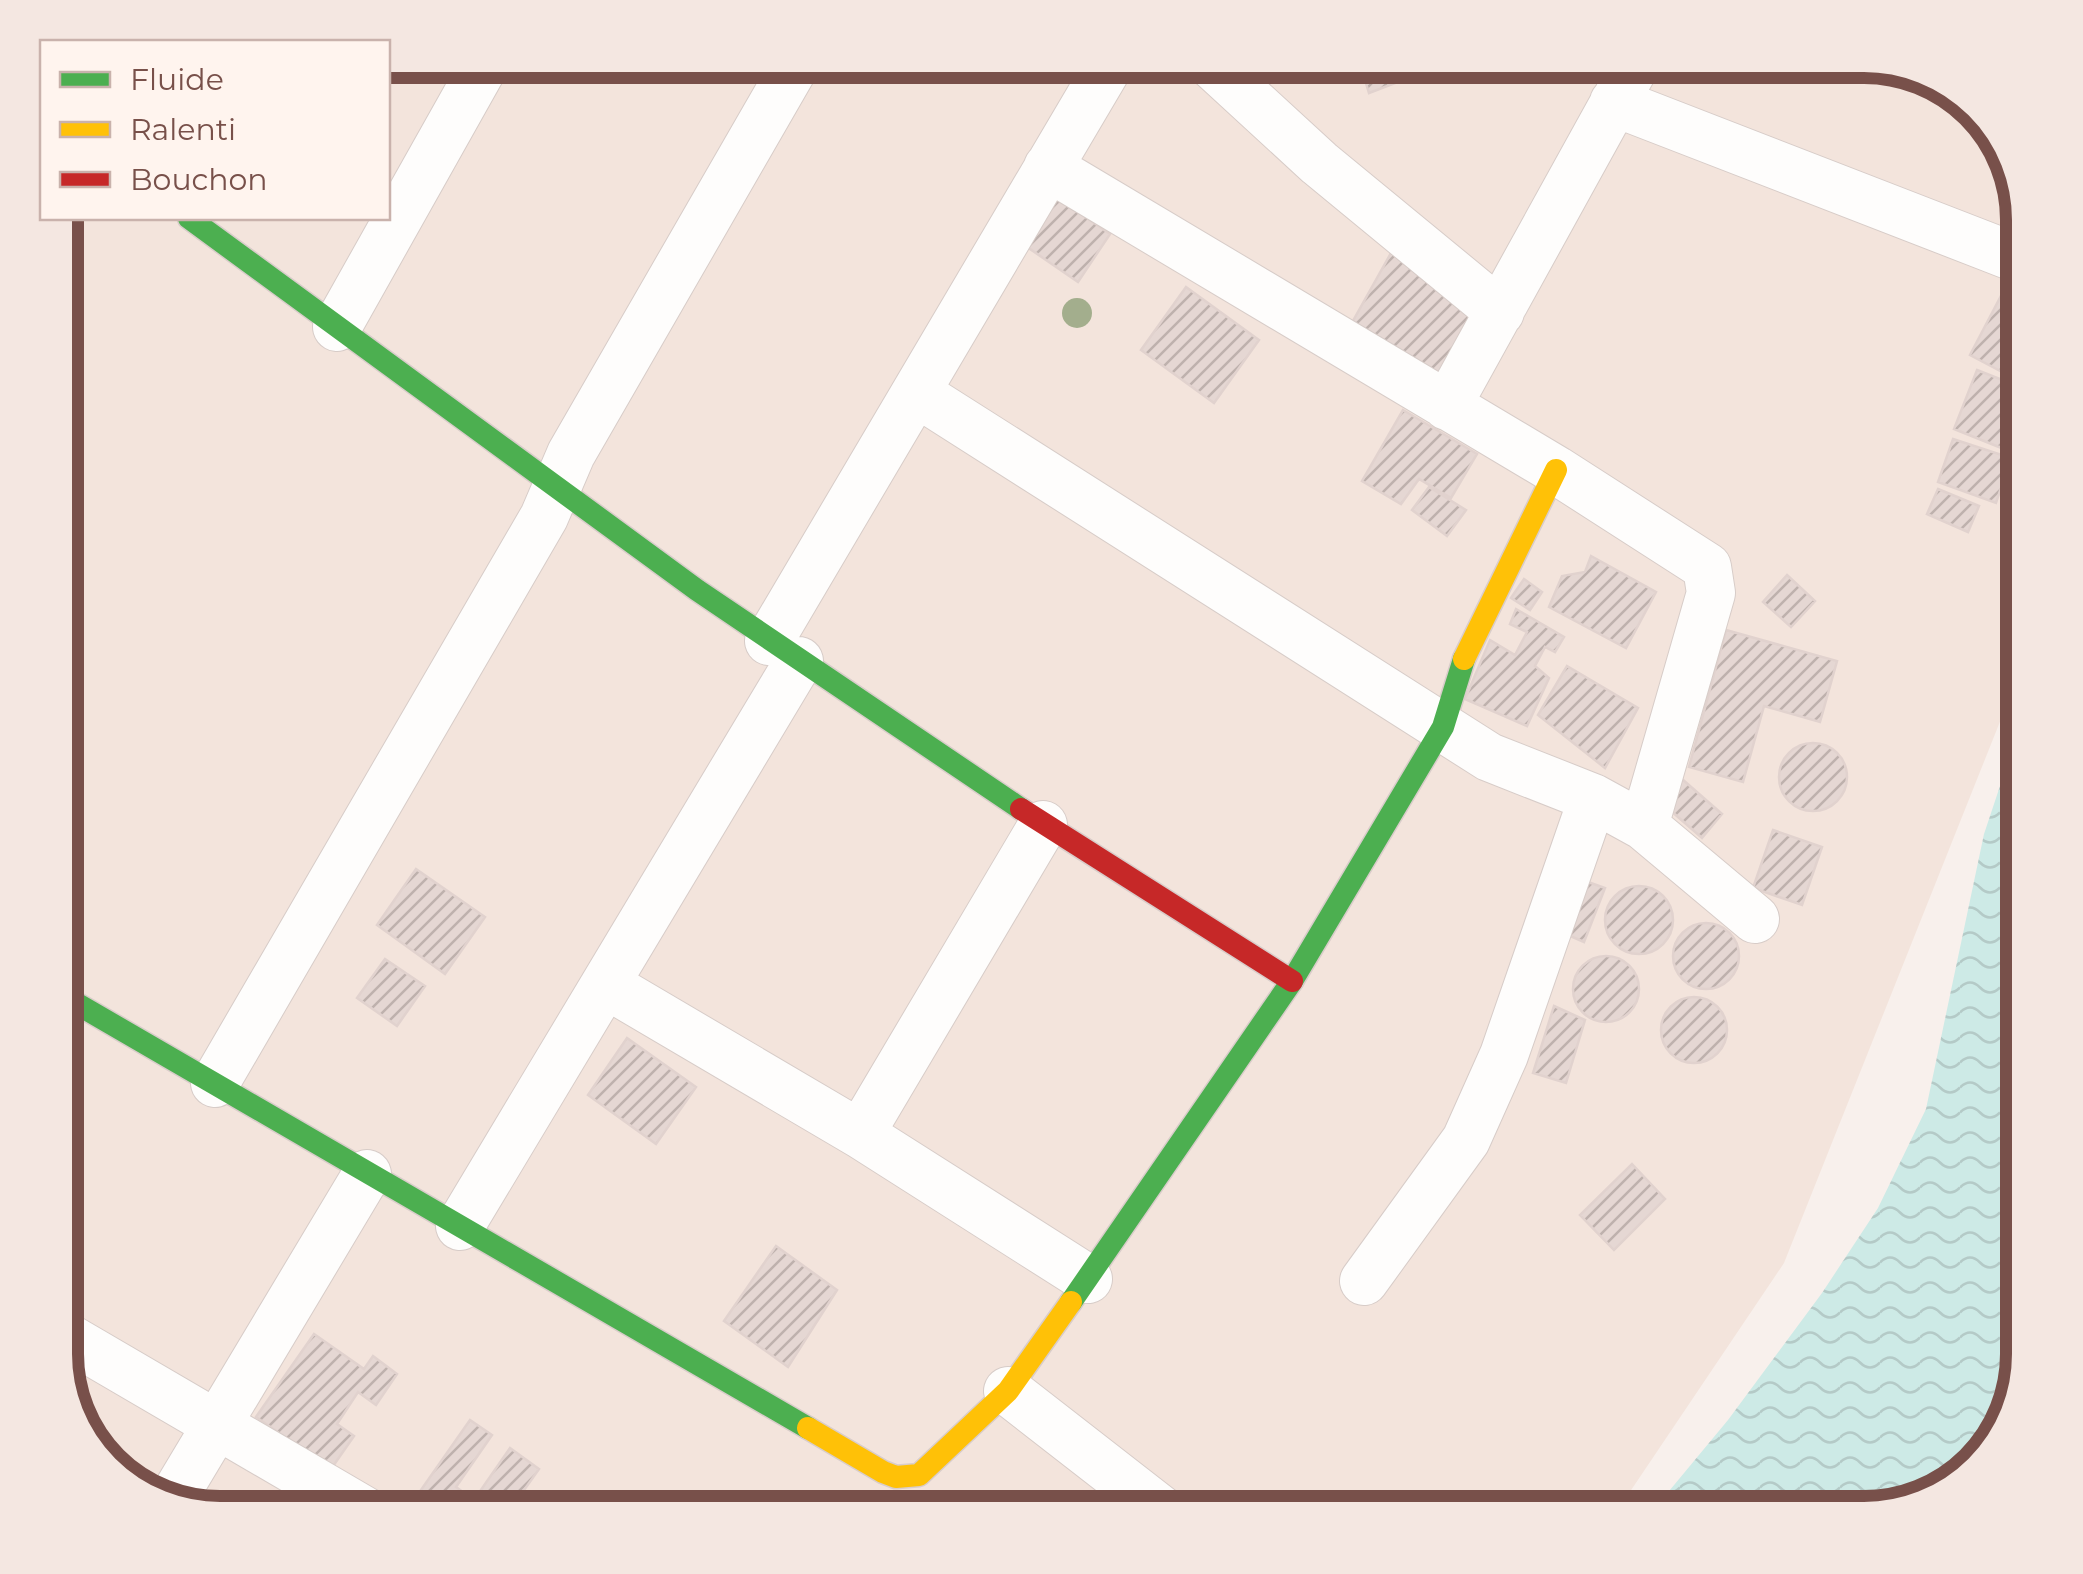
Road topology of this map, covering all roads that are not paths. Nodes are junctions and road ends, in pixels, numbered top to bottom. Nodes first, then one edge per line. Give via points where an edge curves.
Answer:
1 (478, 78) edge
2 (788, 78) edge
3 (1101, 78) edge
4 (1227, 78) edge
5 (1628, 78) edge
6 (1614, 102) junction
7 (1048, 168) junction
8 (192, 220) edge
9 (2006, 255) edge
10 (1500, 312) junction
11 (338, 328) junction
12 (917, 393) junction
13 (1448, 406) junction
14 (1556, 470) junction
15 (556, 491) junction
16 (784, 651) junction
17 (1443, 727) junction
18 (1593, 798) junction
19 (1043, 825) junction
20 (1644, 826) junction
21 (1755, 919) dead end
22 (1292, 982) junction
23 (607, 986) junction
24 (78, 1004) edge
25 (215, 1083) junction
26 (860, 1134) junction
27 (368, 1174) junction
28 (460, 1226) junction
29 (1088, 1279) junction
30 (1364, 1281) dead end
31 (78, 1343) edge
32 (1008, 1391) junction
33 (216, 1423) junction
34 (178, 1490) edge
35 (340, 1496) edge
36 (1143, 1496) edge

1 - 11 street
2 - 15 street via 571,454
3 - 7 street
4 - 10 street
5 - 6 street
6 - 9 street
6 - 10 street
7 - 12 street
7 - 13 street
8 - 11 street
10 - 13 street
11 - 15 street
12 - 16 street
12 - 17 street
13 - 14 street
14 - 17 street via 1456,676
14 - 20 street via 1701,561 1711,574
15 - 16 street
15 - 25 street
16 - 19 street
16 - 23 street
17 - 18 street via 1489,757
17 - 22 street
18 - 20 street
18 - 30 street via 1510,1038 1466,1140
19 - 22 street
19 - 26 street
20 - 21 street
22 - 29 street
23 - 26 street
23 - 28 street
24 - 25 street
25 - 27 street
26 - 29 street
27 - 28 street
27 - 33 street
28 - 32 street via 896,1477 930,1467
29 - 32 street
31 - 33 street
32 - 36 street
33 - 34 street
33 - 35 street

